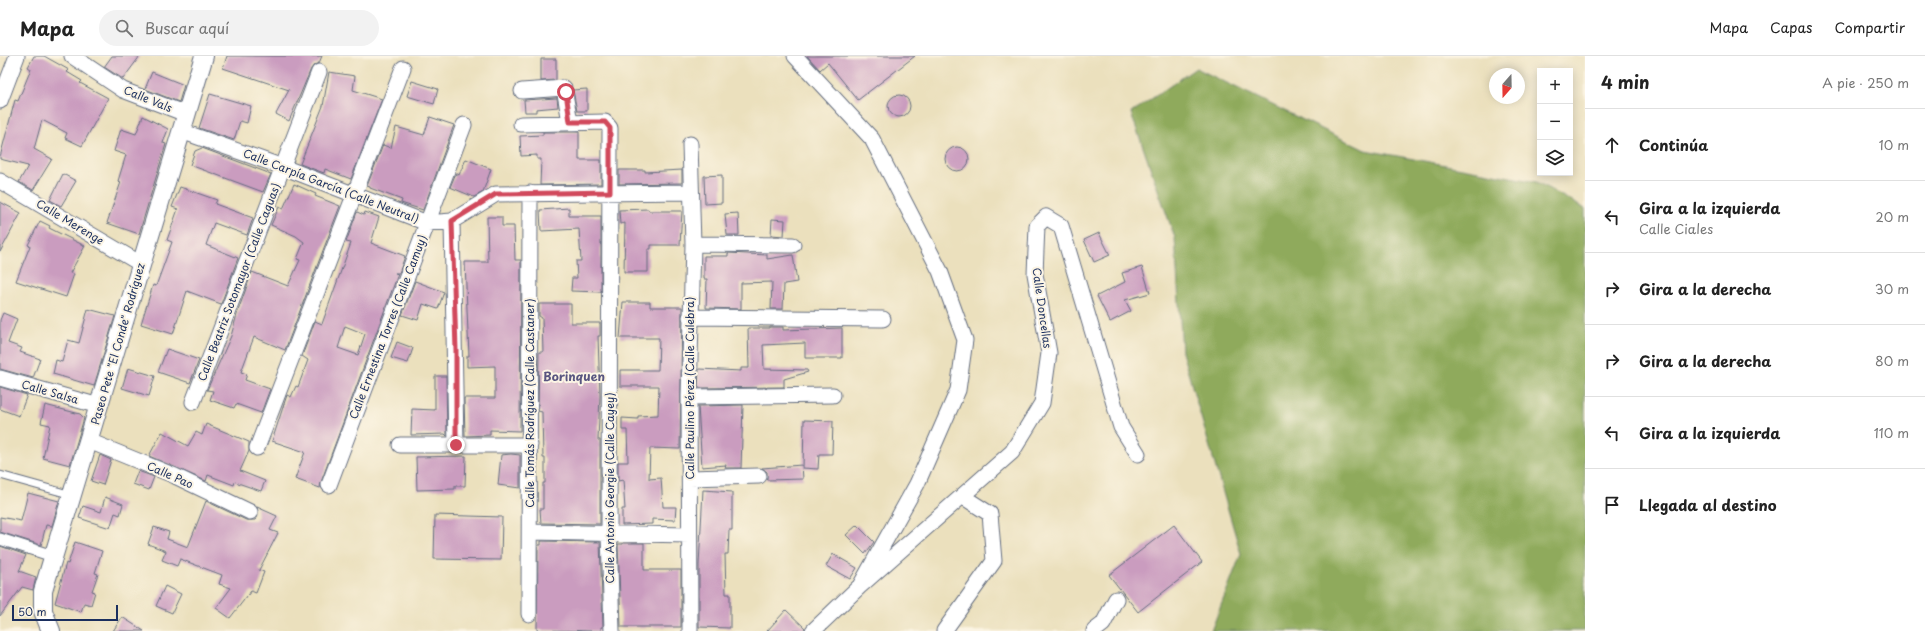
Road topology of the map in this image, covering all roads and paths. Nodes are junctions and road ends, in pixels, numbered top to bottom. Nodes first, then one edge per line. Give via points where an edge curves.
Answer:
1 (17, 56) edge
2 (72, 56) edge
3 (204, 56) edge
4 (796, 56) edge
5 (403, 68) dead end
6 (319, 72) dead end
7 (522, 91) dead end
8 (0, 101) edge
9 (570, 122) junction
10 (183, 123) junction
11 (521, 124) dead end
12 (464, 125) dead end
13 (690, 144) dead end
14 (283, 167) junction
15 (0, 181) edge
16 (610, 192) junction
17 (691, 192) junction
18 (530, 193) junction
19 (356, 195) junction
20 (452, 221) junction
21 (427, 223) junction
22 (693, 244) junction
23 (793, 245) dead end
24 (141, 264) junction
25 (690, 317) junction
26 (883, 319) dead end
27 (0, 378) edge
28 (833, 394) dead end
29 (689, 397) junction
30 (193, 402) dead end
31 (99, 406) junction
32 (89, 441) junction
33 (400, 445) dead end
34 (456, 445) junction
35 (530, 445) junction
36 (257, 448) dead end
37 (1138, 454) dead end
38 (0, 475) edge
39 (759, 476) dead end
40 (690, 478) junction
41 (329, 485) dead end
42 (72, 495) junction
43 (962, 496) junction
44 (250, 512) dead end
45 (530, 532) junction
46 (609, 534) junction
47 (689, 535) junction
48 (0, 539) edge
49 (53, 556) junction
50 (860, 586) junction
51 (1116, 599) dead end
52 (529, 614) dead end
53 (51, 631) edge
54 (612, 631) edge
55 (690, 631) edge
56 (813, 631) edge
57 (944, 631) edge
58 (1094, 631) edge

1 - 8 street
2 - 10 street, Calle Vals via 123,90
3 - 10 street, Paseo Pete "El Conde" Rodríguez
4 - 50 street via 872,139 940,271 965,340 958,390 917,484
5 - 19 street
6 - 14 street, Calle Beatriz Sotomayor (Calle Caguas)
7 - 9 street via 564,88
9 - 11 street
9 - 16 street, Calle Antonio Georgie (Calle Cayey) via 605,122 610,128
10 - 14 street, Calle Carpía García (Calle Neutral)
10 - 24 street, Paseo Pete "El Conde" Rodríguez
12 - 21 street, Calle Ernestina Torres (Calle Camuy)
13 - 17 street, Calle Paulino Pérez (Calle Culebra)
14 - 19 street, Calle Carpía García (Calle Neutral)
14 - 30 street, Calle Beatriz Sotomayor (Calle Caguas)
15 - 24 street, Calle Merenge
16 - 17 street, Calle Carpía García (Calle Neutral)
16 - 18 street, Calle Carpía García (Calle Neutral)
16 - 46 street, Calle Antonio Georgie (Calle Cayey)
17 - 22 street, Calle Paulino Pérez (Calle Culebra)
18 - 20 street, Calle Carpía García (Calle Neutral) via 496,194
18 - 35 street, Calle Tomás Rodríguez (Calle Castaner)
19 - 21 street, Calle Carpía García (Calle Neutral)
19 - 36 street
20 - 21 street, Calle Carpía García (Calle Neutral)
20 - 34 street
21 - 41 street, Calle Ernestina Torres (Calle Camuy)
22 - 23 street
22 - 25 street, Calle Paulino Pérez (Calle Culebra)
24 - 31 street, Paseo Pete "El Conde" Rodríguez
25 - 26 street
25 - 29 street, Calle Paulino Pérez (Calle Culebra)
27 - 31 street, Calle Salsa
28 - 29 street
29 - 40 street, Calle Paulino Pérez (Calle Culebra)
31 - 32 street, Paseo Pete "El Conde" Rodríguez
32 - 42 street, Paseo Pete "El Conde" Rodríguez
32 - 44 street, Calle Pao via 175,476
33 - 34 street
34 - 35 street
35 - 45 street, Calle Tomás Rodríguez (Calle Castaner)
37 - 43 street, Calle Doncellas via 1122,427 1061,226 1046,217 1037,226 1035,274 1049,353 1042,403 1012,452
38 - 42 lane
39 - 40 street
40 - 47 street, Calle Paulino Pérez (Calle Culebra)
42 - 49 street, Paseo Pete "El Conde" Rodríguez
43 - 50 street, Calle Doncellas
43 - 57 street via 990,514 994,561
45 - 46 street
45 - 52 street, Calle Tomás Rodríguez (Calle Castaner)
46 - 47 street
46 - 54 street, Calle Antonio Georgie (Calle Cayey)
47 - 55 street, Calle Paulino Pérez (Calle Culebra)
48 - 49 street
49 - 53 street, Paseo Pete "El Conde" Rodríguez via 43,591 43,611
50 - 56 street
51 - 58 street via 1103,624

